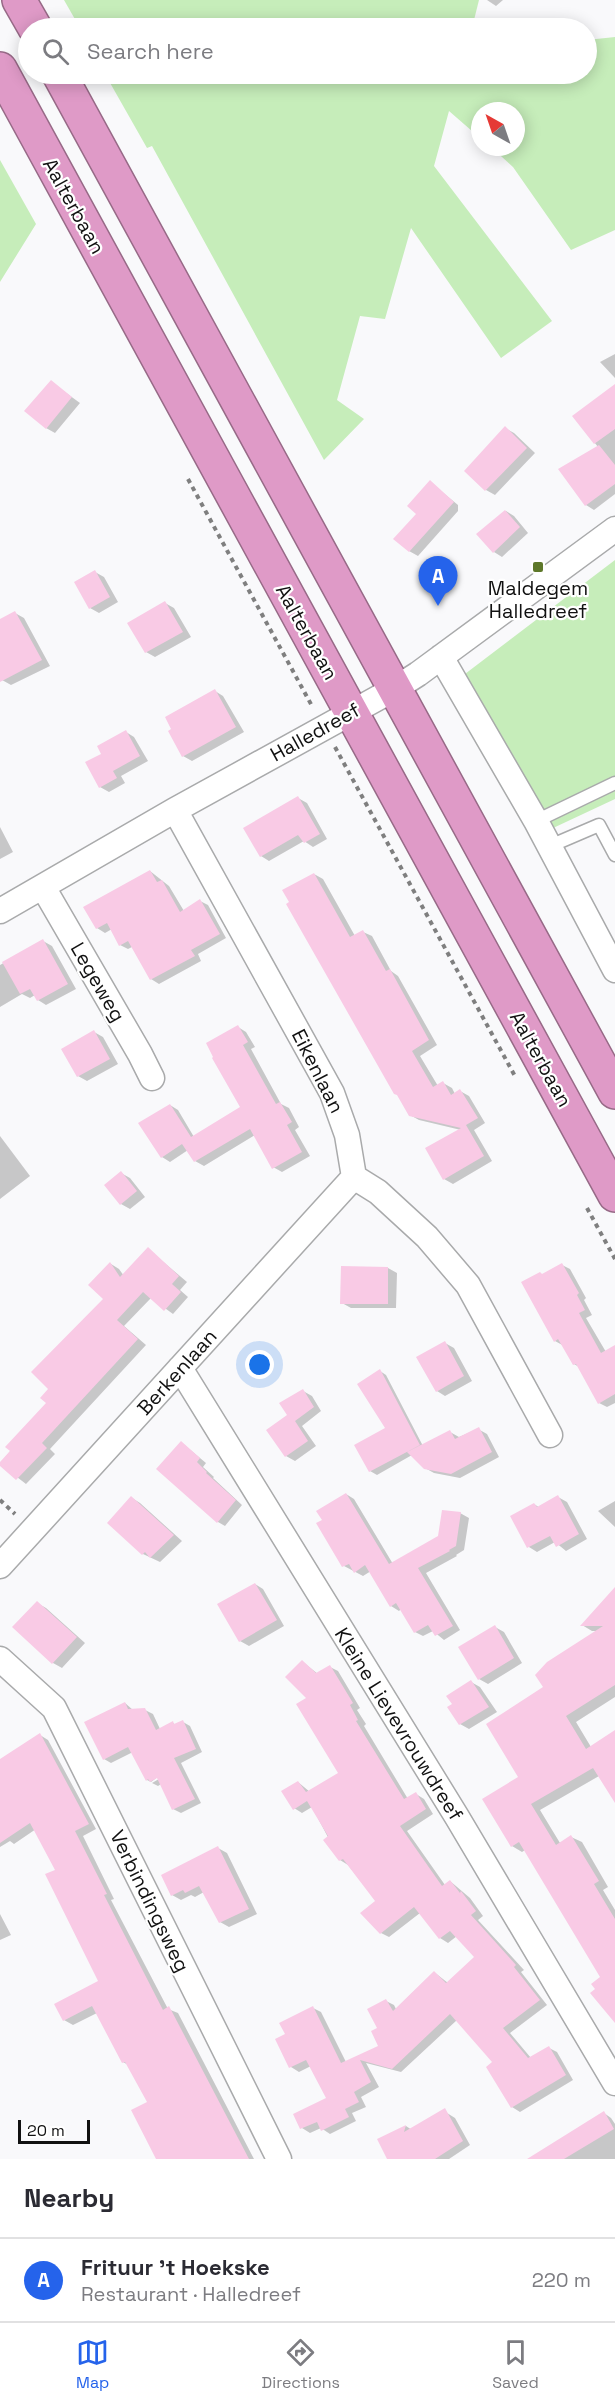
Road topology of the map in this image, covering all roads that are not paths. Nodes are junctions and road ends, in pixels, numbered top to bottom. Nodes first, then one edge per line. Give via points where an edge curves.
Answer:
1 (19, 0) edge
2 (29, 18) edge
3 (0, 69) edge
4 (64, 84) edge
5 (615, 529) edge
6 (441, 657) junction
7 (396, 688) junction
8 (337, 719) junction
9 (615, 783) edge
10 (176, 810) junction
11 (536, 822) junction
12 (550, 846) junction
13 (615, 855) edge
14 (43, 887) junction
15 (0, 910) edge
16 (615, 970) edge
17 (152, 1078) dead end
18 (615, 1092) edge
19 (354, 1177) junction
20 (601, 1201) edge
21 (180, 1368) junction
22 (550, 1435) dead end
23 (0, 1566) edge
24 (0, 1659) edge
25 (615, 2083) edge
26 (279, 2159) edge

1 - 2 highway
3 - 8 highway, Aalterbaan
4 - 7 highway
5 - 6 street, Halledreef
6 - 7 street, Halledreef
6 - 11 street
7 - 8 street, Halledreef
7 - 18 highway
8 - 10 street, Halledreef
8 - 20 highway, Aalterbaan
9 - 11 lane
10 - 14 street, Halledreef
10 - 19 street, Eikenlaan via 332,1093 347,1135
11 - 12 street
12 - 13 lane via 599,825
12 - 16 street
14 - 15 street, Halledreef
14 - 17 street, Legeweg
19 - 21 street, Berkenlaan
19 - 22 street via 378,1192 427,1237 468,1285
21 - 23 street, Berkenlaan
21 - 25 street, Kleine Lievevrouwdreef via 457,1817
24 - 26 street, Verbindingsweg via 54,1708

